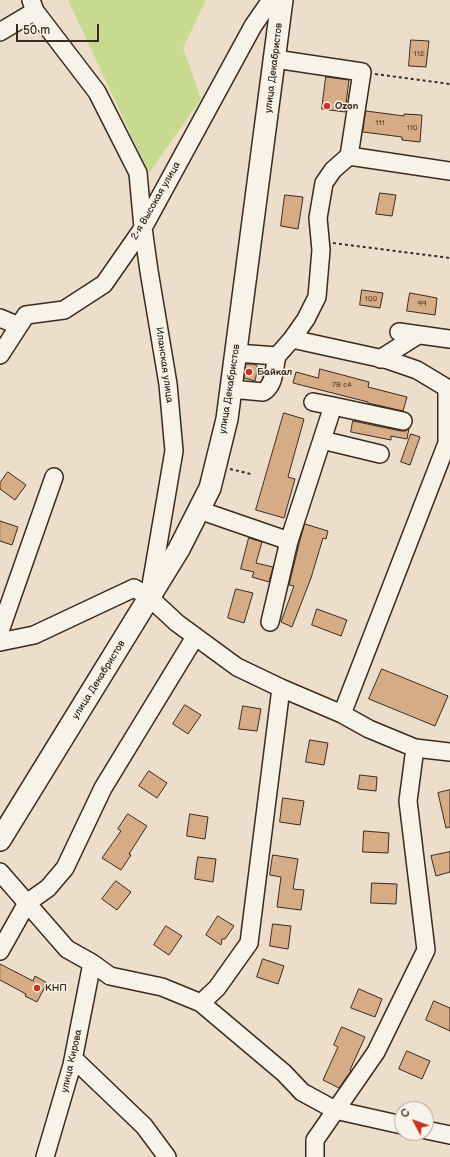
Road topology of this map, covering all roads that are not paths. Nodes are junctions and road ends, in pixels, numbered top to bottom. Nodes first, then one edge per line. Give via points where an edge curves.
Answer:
1 (282, 3) edge
2 (33, 6) edge
3 (0, 32) edge
4 (275, 59) junction
5 (349, 156) junction
6 (450, 171) edge
7 (143, 228) junction
8 (0, 318) edge
9 (19, 326) junction
10 (398, 332) dead end
11 (418, 335) junction
12 (292, 338) junction
13 (450, 339) edge
14 (236, 352) junction
15 (0, 355) edge
16 (277, 356) junction
17 (380, 359) junction
18 (231, 389) junction
19 (449, 389) edge
20 (313, 402) dead end
21 (333, 406) junction
22 (403, 421) dead end
23 (322, 440) junction
24 (380, 454) dead end
25 (54, 477) dead end
26 (199, 510) junction
27 (289, 541) junction
28 (149, 598) junction
29 (270, 622) dead end
30 (0, 631) edge
31 (195, 637) junction
32 (0, 642) edge
33 (281, 688) junction
34 (342, 714) junction
35 (415, 748) junction
36 (450, 752) edge
37 (0, 840) edge
38 (0, 872) edge
39 (27, 904) junction
40 (0, 951) edge
41 (92, 963) junction
42 (201, 1003) junction
43 (74, 1059) junction
44 (335, 1110) junction
45 (394, 1123) edge
46 (434, 1132) edge
47 (450, 1135) edge
48 (45, 1157) edge
49 (167, 1157) edge
50 (315, 1157) edge

1 - 4 main road, улица Декабристов
1 - 7 street, 2-я Высокая улица via 253,26
2 - 3 street
2 - 7 street, Иланская улица via 97,92 138,173
4 - 5 street via 362,72
4 - 14 main road, улица Декабристов
5 - 6 street
5 - 12 street via 333,170 324,183 318,218 321,250 317,297 306,319
7 - 9 street, 2-я Высокая улица via 104,284 64,310 26,315
7 - 28 street, Иланская улица via 168,384 174,451
8 - 9 street
9 - 15 street, 2-я Высокая улица
10 - 11 street
11 - 13 street
11 - 17 street
12 - 16 street
12 - 17 street
14 - 16 street
14 - 18 main road, улица Декабристов
16 - 18 street via 268,390 263,392
17 - 19 street via 417,370
18 - 26 main road, улица Декабристов via 227,419 210,488
19 - 34 street via 447,443
20 - 21 street
21 - 22 street
21 - 23 street
23 - 24 street
23 - 27 street
25 - 30 street
26 - 27 street
26 - 28 main road, улица Декабристов
27 - 29 street
28 - 31 street
28 - 32 street via 134,588 34,635
28 - 37 main road, улица Декабристов
31 - 33 street via 237,667
31 - 39 street via 103,788 65,868 48,888
33 - 34 street
33 - 42 street via 249,943 217,988
34 - 35 street via 369,729
35 - 36 street
35 - 44 street via 408,801 426,950 376,1052
38 - 39 street
39 - 40 street
39 - 41 street via 67,949
41 - 42 street via 110,976 162,987
41 - 43 street, улица Кирова
42 - 44 street via 284,1073 302,1092
43 - 48 street, улица Кирова
43 - 49 street via 144,1126
44 - 45 street
44 - 50 street via 315,1140
46 - 47 street

